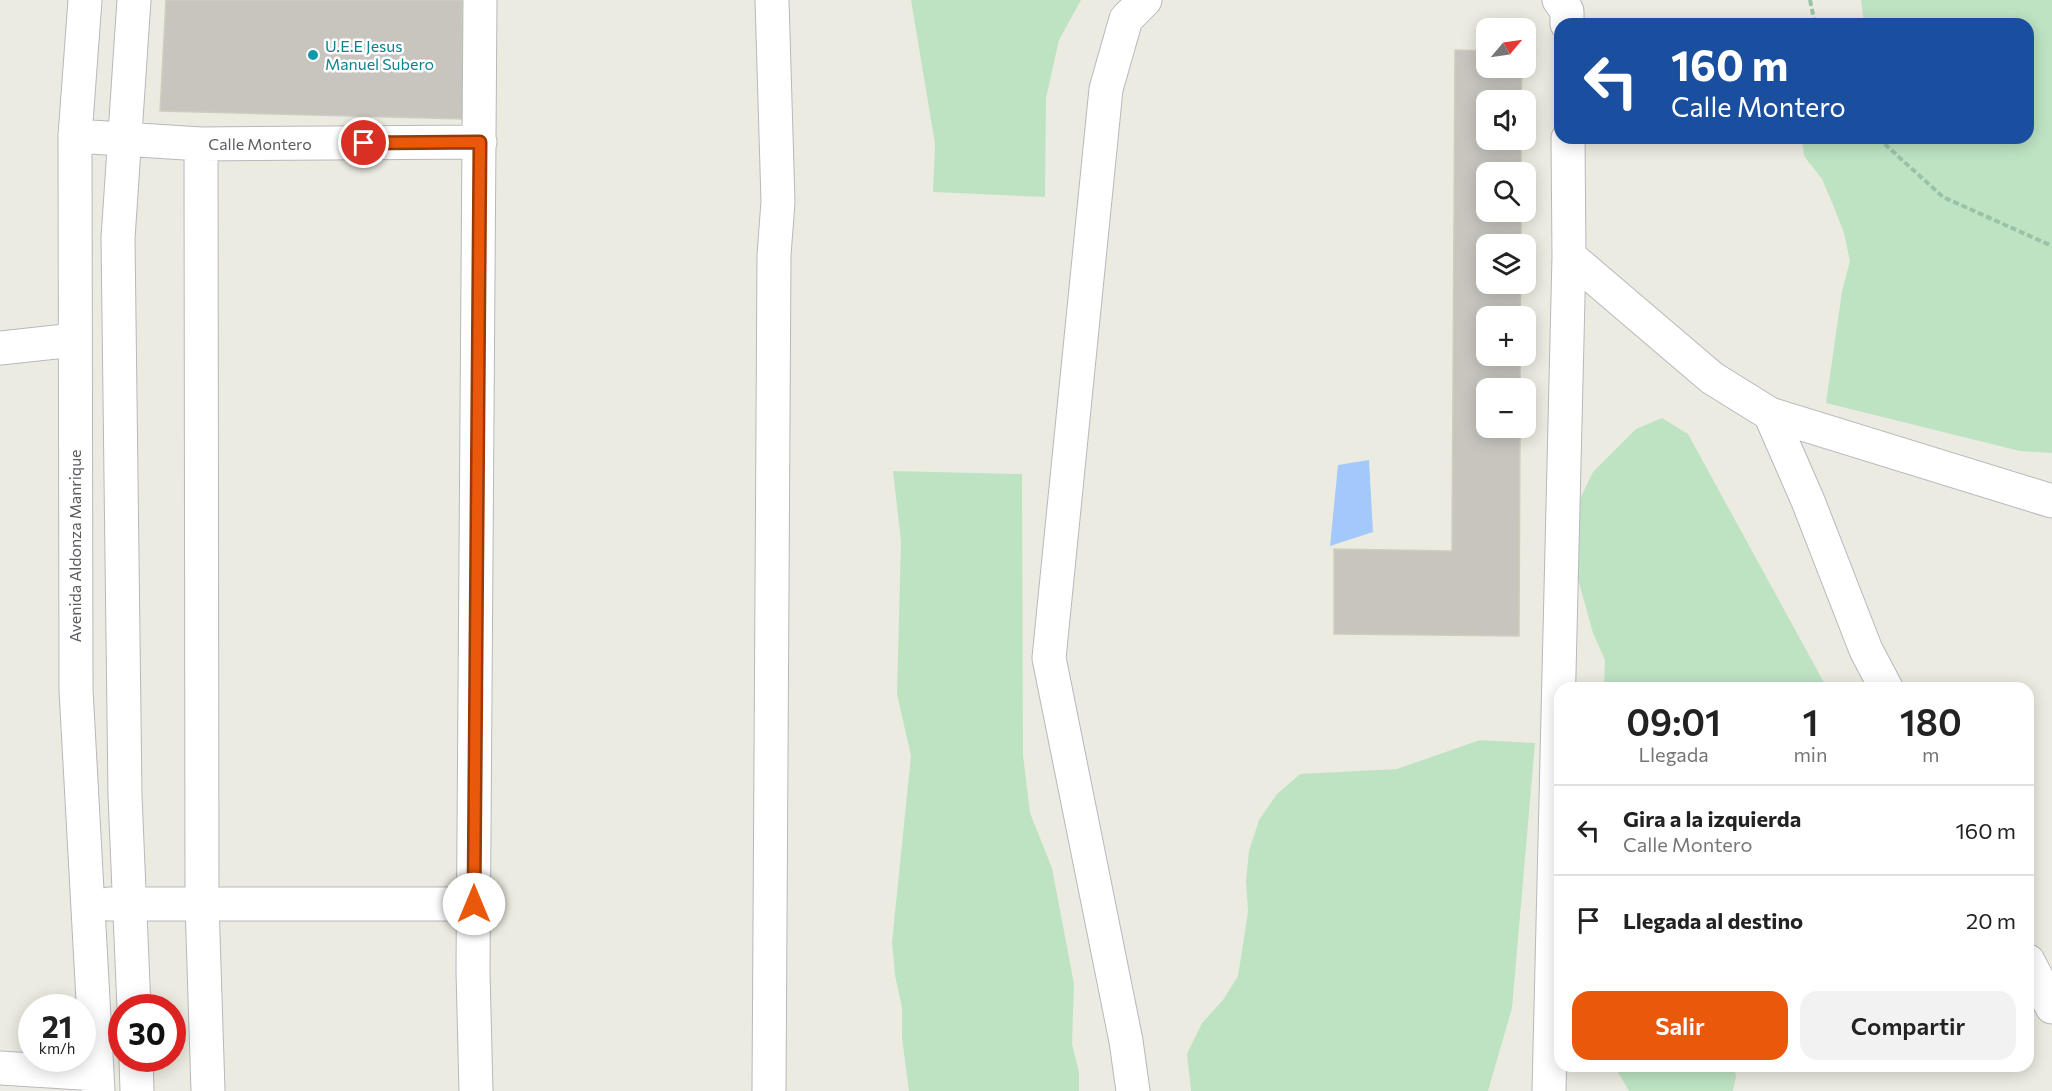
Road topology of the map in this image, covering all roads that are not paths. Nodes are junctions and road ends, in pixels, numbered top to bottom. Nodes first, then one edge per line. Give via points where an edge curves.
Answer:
1 (85, 0) edge
2 (134, 0) edge
3 (480, 0) edge
4 (772, 0) edge
5 (1145, 0) edge
6 (1559, 0) edge
7 (1567, 18) edge
8 (75, 136) junction
9 (123, 138) junction
10 (480, 142) junction
11 (201, 144) junction
12 (1568, 144) edge
13 (1569, 256) junction
14 (74, 340) junction
15 (0, 348) edge
16 (1770, 414) junction
17 (2052, 501) edge
18 (1559, 682) edge
19 (1883, 682) edge
20 (1554, 882) edge
21 (131, 903) junction
22 (202, 903) junction
23 (474, 904) junction
24 (89, 905) junction
25 (2034, 972) edge
26 (134, 994) edge
27 (2052, 1007) edge
28 (0, 1068) edge
29 (136, 1072) edge
30 (98, 1083) edge
31 (137, 1091) edge
32 (208, 1091) edge
33 (476, 1091) edge
34 (769, 1091) edge
35 (1133, 1091) edge
36 (1549, 1091) edge

1 - 8 street, Avenida Aldonza Manrique
2 - 9 street
3 - 10 street
4 - 34 street via 778,202 774,255
5 - 35 street via 1126,19 1106,89 1049,658
6 - 7 street
8 - 9 street, Calle Montero
8 - 14 street, Avenida Aldonza Manrique
9 - 11 street, Calle Montero
9 - 21 street via 118,238 125,796
10 - 11 street, Calle Montero
10 - 23 street
11 - 22 street
12 - 13 street
13 - 16 street via 1712,378
13 - 18 street
14 - 15 street
14 - 24 street, Avenida Aldonza Manrique via 76,690
16 - 17 street
16 - 19 street via 1866,650
20 - 36 street
21 - 22 street
21 - 24 street
21 - 26 street
22 - 23 street
22 - 32 street
23 - 33 street
24 - 30 street, Avenida Aldonza Manrique
25 - 27 street
28 - 30 street
29 - 31 street

